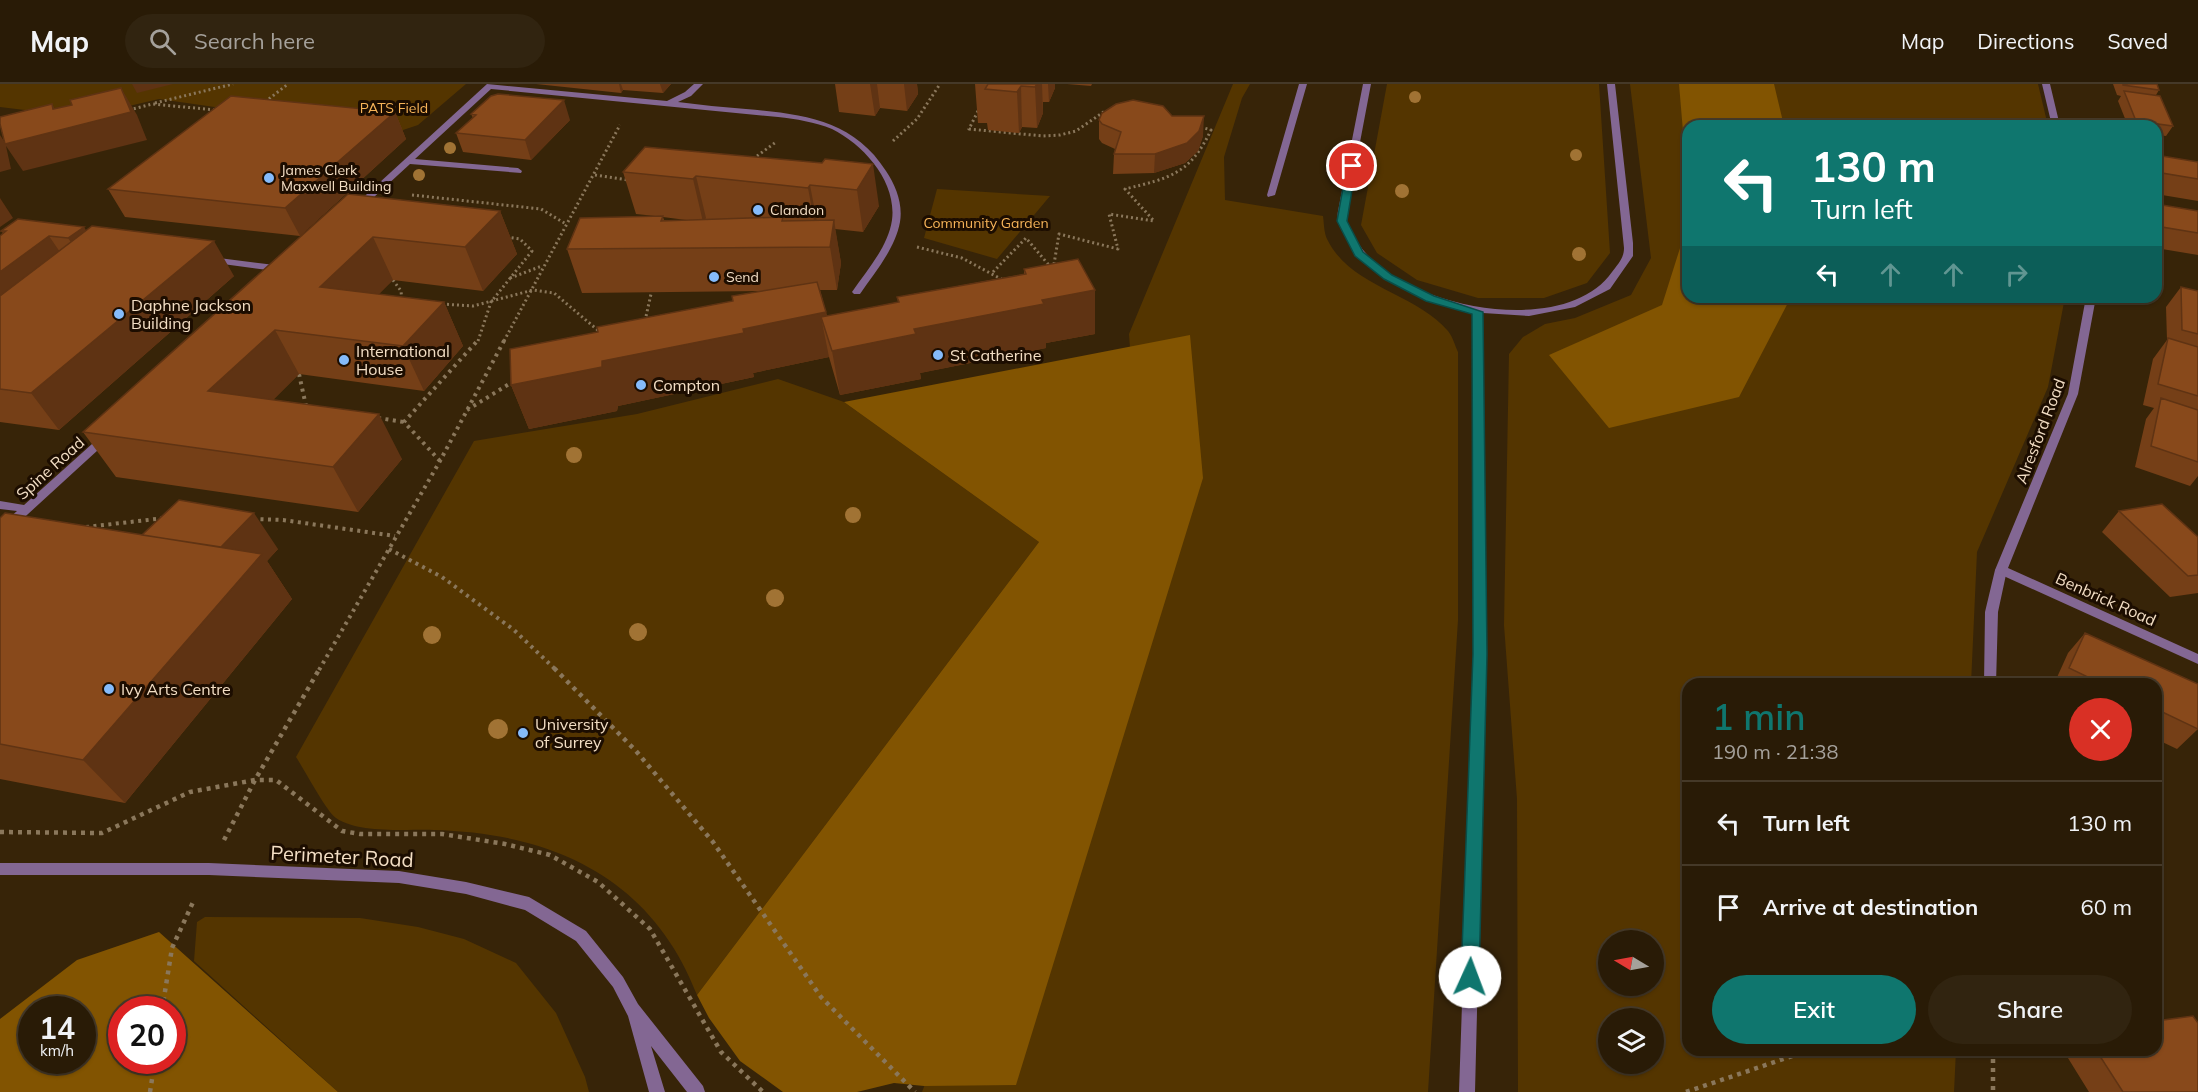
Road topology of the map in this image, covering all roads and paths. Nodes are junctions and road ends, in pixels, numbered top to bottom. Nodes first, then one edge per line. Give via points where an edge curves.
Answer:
1 (233, 84) edge
2 (288, 84) edge
3 (699, 84) edge
4 (940, 84) edge
5 (1303, 84) edge
6 (1367, 84) edge
7 (1611, 84) edge
8 (2046, 84) edge
9 (490, 85) edge
10 (658, 103) junction
11 (983, 103) dead end
12 (152, 104) junction
13 (668, 104) junction
14 (1113, 106) edge
15 (258, 108) edge
16 (217, 111) edge
17 (119, 112) edge
18 (2055, 120) edge
19 (809, 121) junction
20 (1191, 123) edge
21 (867, 153) junction
22 (408, 161) junction
23 (748, 164) edge
24 (518, 171) dead end
25 (595, 175) junction
26 (635, 181) edge
27 (376, 191) junction
28 (1271, 195) dead end
29 (362, 203) junction
30 (381, 205) edge
31 (346, 218) edge
32 (566, 224) junction
33 (501, 236) edge
34 (889, 243) junction
35 (204, 260) edge
36 (543, 266) junction
37 (993, 272) junction
38 (282, 277) edge
39 (508, 279) junction
40 (393, 280) edge
41 (1011, 287) edge
42 (533, 290) junction
43 (857, 292) dead end
44 (651, 294) edge
45 (491, 302) junction
46 (2090, 303) edge
47 (438, 304) edge
48 (394, 306) edge
49 (1478, 312) junction
50 (645, 321) junction
51 (656, 321) edge
52 (636, 326) edge
53 (601, 333) edge
54 (299, 374) edge
55 (522, 376) edge
56 (299, 408) edge
57 (466, 411) junction
58 (372, 417) edge
59 (404, 422) junction
60 (112, 432) edge
61 (440, 461) junction
62 (0, 505) edge
63 (27, 509) junction
64 (167, 518) edge
65 (248, 518) edge
66 (76, 528) edge
67 (0, 533) edge
68 (395, 536) junction
69 (389, 549) junction
70 (2001, 570) junction
71 (2198, 658) edge
72 (1989, 678) edge
73 (255, 780) junction
74 (0, 832) edge
75 (223, 841) dead end
76 (0, 869) edge
77 (196, 895) dead end
78 (164, 996) edge
79 (632, 1009) junction
80 (1792, 1056) edge
81 (1993, 1056) edge
82 (153, 1074) edge
83 (150, 1092) edge
84 (657, 1092) edge
85 (697, 1092) edge
86 (915, 1092) edge
87 (1467, 1092) edge
88 (1686, 1092) edge
89 (1993, 1092) edge

1 - 12 path
2 - 15 path
3 - 13 street
4 - 21 path via 917,119 894,141
5 - 28 street
6 - 49 street via 1342,221 1359,254 1388,277 1430,299
7 - 49 street via 1628,255 1609,285 1573,305 1527,314
8 - 18 street
9 - 10 street
9 - 22 street
10 - 13 street
10 - 25 path via 625,119
11 - 14 path via 969,129 1043,136 1076,131
12 - 16 path
12 - 17 path
13 - 19 street
19 - 21 street via 834,127
19 - 23 path via 762,150
20 - 37 path via 1211,130 1202,153 1180,175 1125,189 1154,221 1109,214 1118,249 1059,234 1053,270 1026,238
21 - 34 street via 897,201
22 - 24 street
22 - 27 street
25 - 26 path
25 - 32 path
27 - 29 street
27 - 32 path via 541,210
29 - 30 street
29 - 31 street
32 - 36 path
33 - 39 path via 520,239 532,251
34 - 37 path via 939,250
34 - 43 street
35 - 38 street via 290,270
36 - 39 path
36 - 42 path
37 - 41 path
39 - 45 path
40 - 48 path via 401,291 402,301
42 - 45 path
42 - 53 path via 554,293
42 - 57 path
44 - 50 path
45 - 47 path via 473,306
45 - 59 path via 478,341
46 - 70 street, Alresford Road via 2073,394
49 - 87 street via 1480,654
50 - 51 path
50 - 52 path
54 - 56 path via 308,406
55 - 57 path
57 - 61 path
58 - 59 path
59 - 61 path
60 - 63 street, Spine Road
61 - 68 path
62 - 63 street
63 - 67 street, Spine Road
64 - 66 path
65 - 68 path via 283,519
68 - 69 path
69 - 73 path
69 - 86 path via 441,576 514,630 584,697 713,842 820,996
70 - 71 street, Benbrick Road
70 - 72 street, Alresford Road via 1989,639
73 - 74 path via 190,792 102,833
73 - 75 path
76 - 79 street, Perimeter Road via 209,869 399,878 466,888 529,904 580,936 618,982
77 - 78 path via 172,948
79 - 84 street, Perimeter Road
79 - 85 street, Perimeter Road
80 - 88 path
81 - 89 path
82 - 83 path

